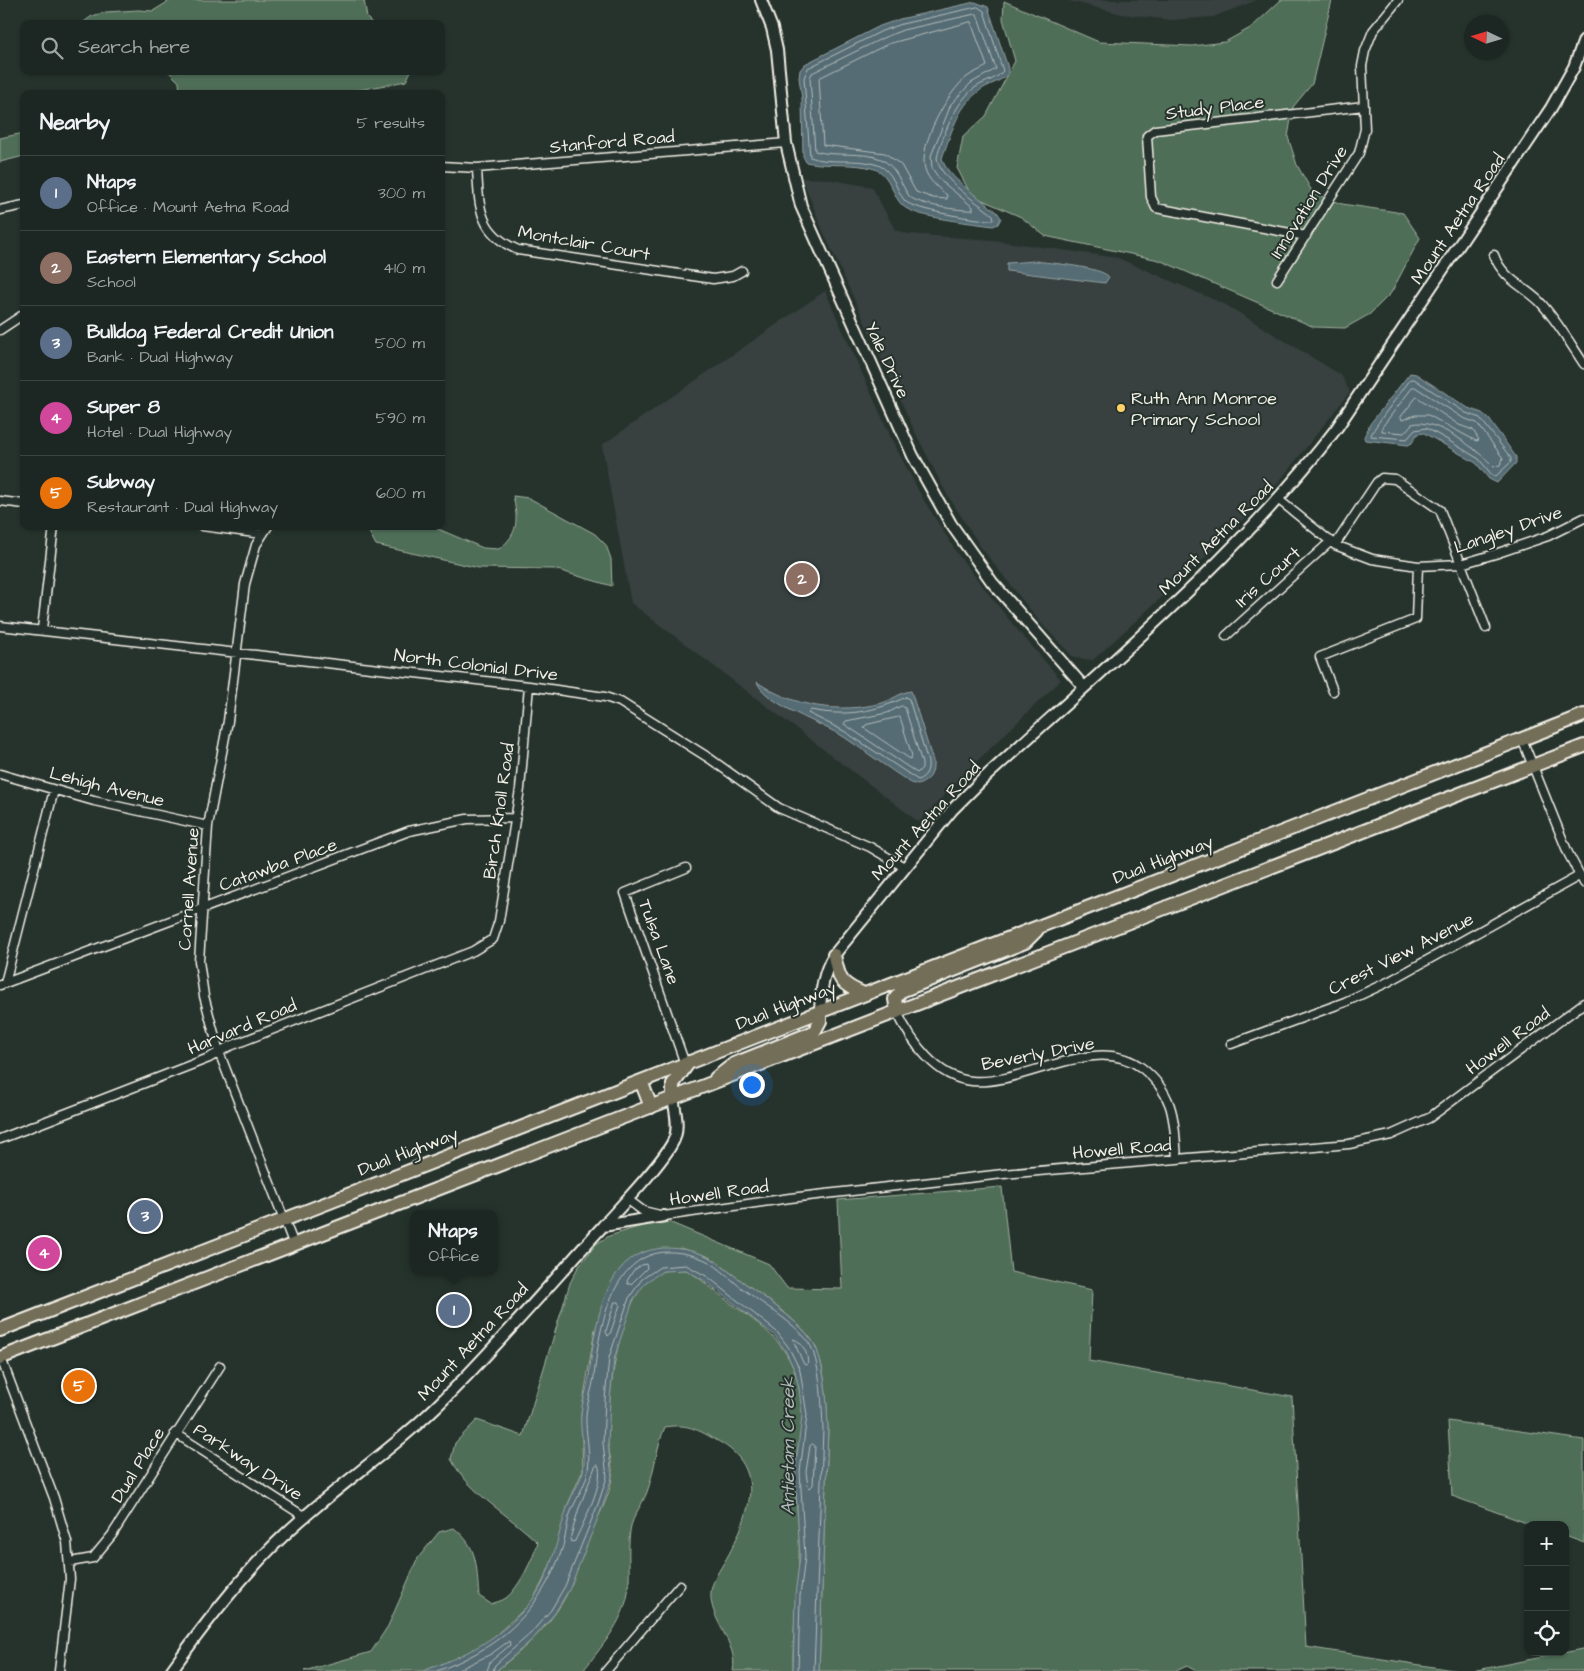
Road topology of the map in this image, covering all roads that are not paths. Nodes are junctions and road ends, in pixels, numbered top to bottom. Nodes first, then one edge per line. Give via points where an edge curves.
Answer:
1 (761, 0) edge
2 (1398, 0) edge
3 (1584, 40) edge
4 (1364, 106) junction
5 (786, 142) junction
6 (445, 166) edge
7 (477, 168) junction
8 (20, 206) edge
9 (0, 210) edge
10 (1306, 236) junction
11 (1494, 254) dead end
12 (742, 271) dead end
13 (1277, 280) dead end
14 (20, 317) edge
15 (0, 330) edge
16 (1584, 364) edge
17 (1279, 500) junction
18 (0, 501) edge
19 (20, 504) edge
20 (1584, 518) edge
21 (54, 530) edge
22 (232, 530) edge
23 (266, 530) edge
24 (263, 534) junction
25 (1333, 543) junction
26 (1461, 564) junction
27 (1418, 566) junction
28 (0, 626) edge
29 (1486, 628) dead end
30 (42, 629) junction
31 (1226, 636) dead end
32 (238, 653) junction
33 (529, 686) junction
34 (1084, 686) junction
35 (1333, 691) dead end
36 (1584, 715) edge
37 (1522, 739) junction
38 (1584, 746) edge
39 (1532, 766) junction
40 (0, 774) edge
41 (54, 790) junction
42 (515, 818) junction
43 (208, 826) junction
44 (904, 867) junction
45 (686, 868) dead end
46 (1582, 879) edge
47 (202, 909) junction
48 (1042, 926) junction
49 (493, 938) joint
50 (834, 955) junction
51 (3, 984) edge
52 (864, 994) junction
53 (1584, 1003) edge
54 (820, 1011) junction
55 (897, 1012) junction
56 (1231, 1044) dead end
57 (219, 1052) junction
58 (687, 1063) junction
59 (641, 1081) junction
60 (707, 1086) junction
61 (673, 1098) junction
62 (652, 1107) junction
63 (0, 1139) edge
64 (1177, 1159) junction
65 (627, 1199) junction
66 (664, 1216) junction
67 (284, 1219) junction
68 (602, 1227) junction
69 (294, 1245) junction
70 (0, 1330) edge
71 (1, 1358) edge
72 (220, 1366) dead end
73 (175, 1433) junction
74 (305, 1517) junction
75 (70, 1562) junction
76 (680, 1585) dead end
77 (59, 1671) edge
78 (171, 1671) edge
79 (606, 1671) edge

1 - 5 street, Yale Drive via 777,50
2 - 4 street, Innovation Drive via 1366,46 1362,61
3 - 17 street, Mount Aetna Road via 1574,67 1542,124 1336,429
4 - 10 street, Innovation Drive via 1365,129 1359,153
4 - 10 street, Study Place via 1155,130 1146,137 1151,198 1158,208
5 - 7 street, Stanford Road
5 - 34 street, Yale Drive via 792,177 812,233 913,456 951,524 992,582
6 - 7 street, Stanford Road
7 - 12 street, Montclair Court via 481,216 498,239 518,250 713,278 733,276
8 - 9 street
10 - 13 street, Innovation Drive
11 - 16 street via 1503,272 1549,313
14 - 15 street
17 - 25 street, Langley Drive
17 - 34 street, Mount Aetna Road
18 - 19 street
20 - 26 street, Langley Drive via 1548,536
21 - 30 street
22 - 24 street
23 - 24 street, Cornell Avenue
24 - 32 street, Cornell Avenue via 248,568
25 - 26 street, Iris Court via 1377,482 1389,477 1440,510
25 - 27 street, Langley Drive via 1372,558
25 - 31 street, Iris Court
26 - 27 street, Langley Drive
26 - 29 street
27 - 35 street via 1416,619 1320,657
28 - 30 street, North Colonial Drive
30 - 32 street, North Colonial Drive
32 - 33 street, North Colonial Drive
32 - 43 street, Cornell Avenue
33 - 42 street, Birch Knoll Road
33 - 44 street, North Colonial Drive via 620,702 779,808 870,847
34 - 44 street, Mount Aetna Road via 952,810
36 - 37 main road, Dual Highway
37 - 39 street
37 - 48 main road, Dual Highway
38 - 39 main road
39 - 46 street
39 - 55 main road
40 - 41 street, Lehigh Avenue
41 - 43 street, Lehigh Avenue
41 - 51 street
42 - 47 street, Catawba Place via 467,819 409,831
42 - 49 street, Birch Knoll Road via 499,921
43 - 47 street, Cornell Avenue
44 - 50 street, Mount Aetna Road
45 - 58 street, Tulsa Lane via 625,893
46 - 56 street, Crest View Avenue via 1388,982 1345,1002
47 - 51 street, Catawba Place
47 - 57 street, Cornell Avenue via 201,981
48 - 52 main road, Dual Highway
48 - 55 main road via 1025,942 901,991 895,999
49 - 57 street, Harvard Road via 473,951
50 - 52 main road via 842,984
50 - 54 street, Mount Aetna Road via 827,966
52 - 54 main road, Dual Highway
53 - 64 street, Howell Road via 1429,1118 1392,1135 1349,1144
54 - 58 main road, Dual Highway
54 - 60 main road via 820,1021 814,1032 734,1064
55 - 60 main road
55 - 64 street, Beverly Drive via 907,1033 934,1063 947,1073 972,1082 1011,1078 1081,1058 1127,1059 1150,1074 1167,1096 1174,1119
57 - 63 street, Harvard Road
57 - 67 street, Cornell Avenue
58 - 59 main road, Dual Highway
58 - 61 main road via 673,1084
59 - 62 main road
59 - 67 main road, Dual Highway
60 - 61 main road
61 - 62 main road
61 - 65 street, Mount Aetna Road via 676,1136
62 - 69 main road
64 - 66 street, Howell Road via 849,1191
65 - 66 street, Howell Road via 643,1211
65 - 68 street, Mount Aetna Road
66 - 68 street
67 - 69 street, Cornell Avenue
67 - 70 main road, Dual Highway
68 - 74 street, Mount Aetna Road via 446,1397
69 - 71 main road
71 - 75 street via 63,1522
72 - 73 street, Dual Place
73 - 74 street, Parkway Drive
73 - 75 street, Dual Place via 100,1551 92,1558
74 - 78 street, Mount Aetna Road via 253,1566
75 - 77 street
76 - 79 street

